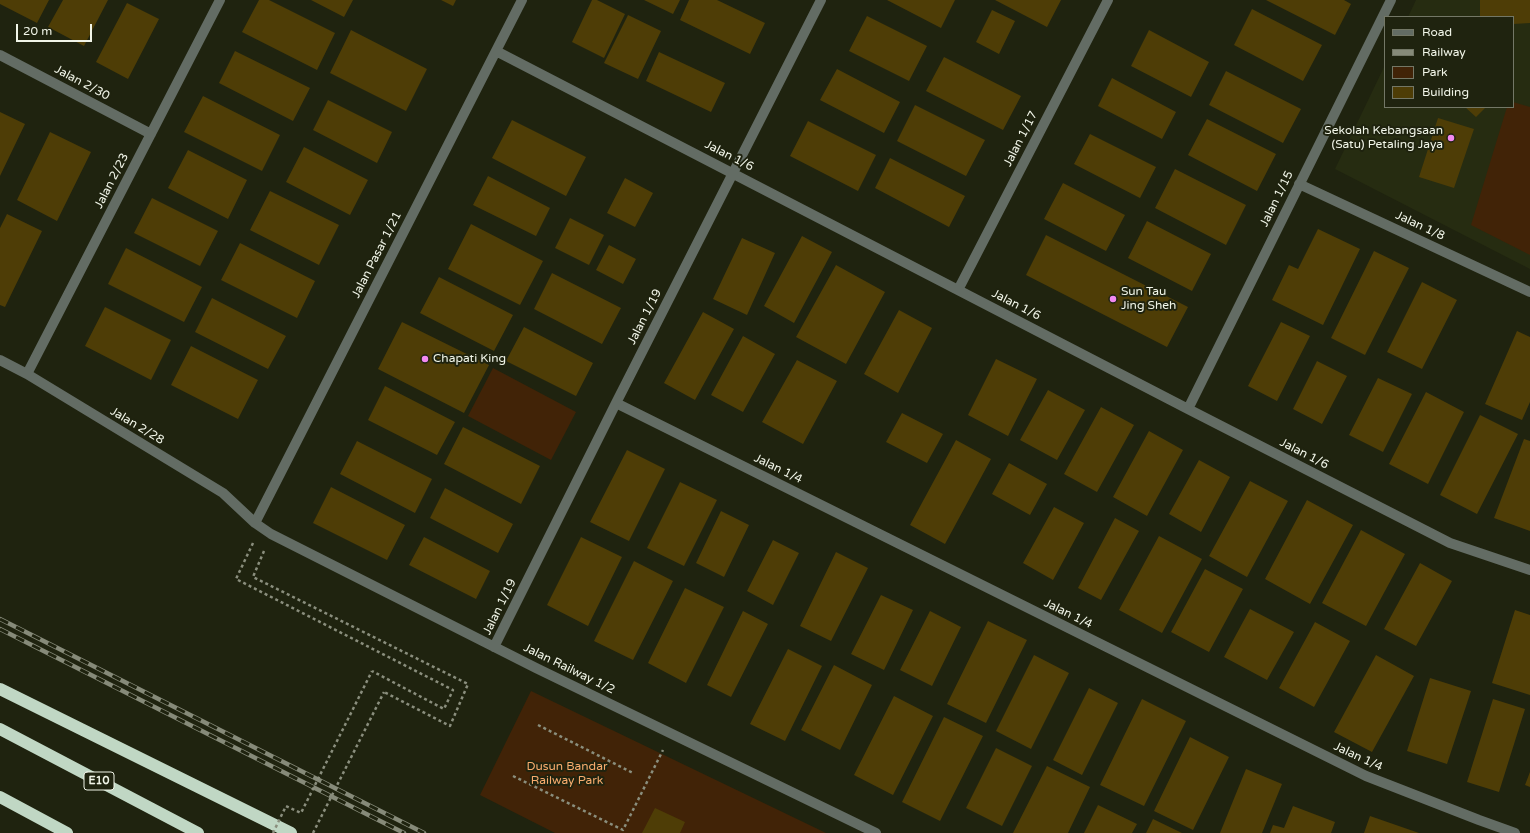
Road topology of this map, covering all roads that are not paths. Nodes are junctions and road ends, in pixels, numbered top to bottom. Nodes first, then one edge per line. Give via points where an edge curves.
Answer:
1 (220, 0) edge
2 (522, 0) edge
3 (821, 0) edge
4 (1108, 0) edge
5 (1391, 0) edge
6 (496, 51) junction
7 (0, 55) edge
8 (151, 134) junction
9 (733, 173) junction
10 (1299, 184) junction
11 (958, 290) junction
12 (1530, 292) edge
13 (0, 360) edge
14 (28, 374) junction
15 (616, 403) junction
16 (1188, 409) junction
17 (258, 524) junction
18 (1530, 570) edge
19 (494, 647) junction
20 (0, 689) edge
21 (0, 729) edge
22 (0, 797) edge
23 (67, 833) edge
24 (198, 833) edge
25 (292, 833) edge
26 (876, 833) edge
27 (1515, 833) edge

1 - 8 street, Jalan 2/23
2 - 6 street, Jalan Pasar 1/21
3 - 9 street, Jalan 1/19
4 - 11 street, Jalan 1/17
5 - 10 street, Jalan 1/15
6 - 9 street, Jalan 1/6
6 - 17 street, Jalan Pasar 1/21
7 - 8 street, Jalan 2/30
8 - 14 street, Jalan 2/23
9 - 11 street, Jalan 1/6
9 - 15 street, Jalan 1/19
10 - 12 street, Jalan 1/8
10 - 16 street, Jalan 1/15
11 - 16 street, Jalan 1/6
13 - 14 street, Jalan 2/28
14 - 17 street, Jalan 2/28 via 223,493
15 - 19 street, Jalan 1/19
15 - 27 street, Jalan 1/4 via 1366,776
16 - 18 street, Jalan 1/6 via 1450,543
17 - 19 street, Jalan Railway 1/2 via 272,534
19 - 26 street, Jalan Railway 1/2
20 - 25 highway
21 - 24 highway, E10
22 - 23 highway

